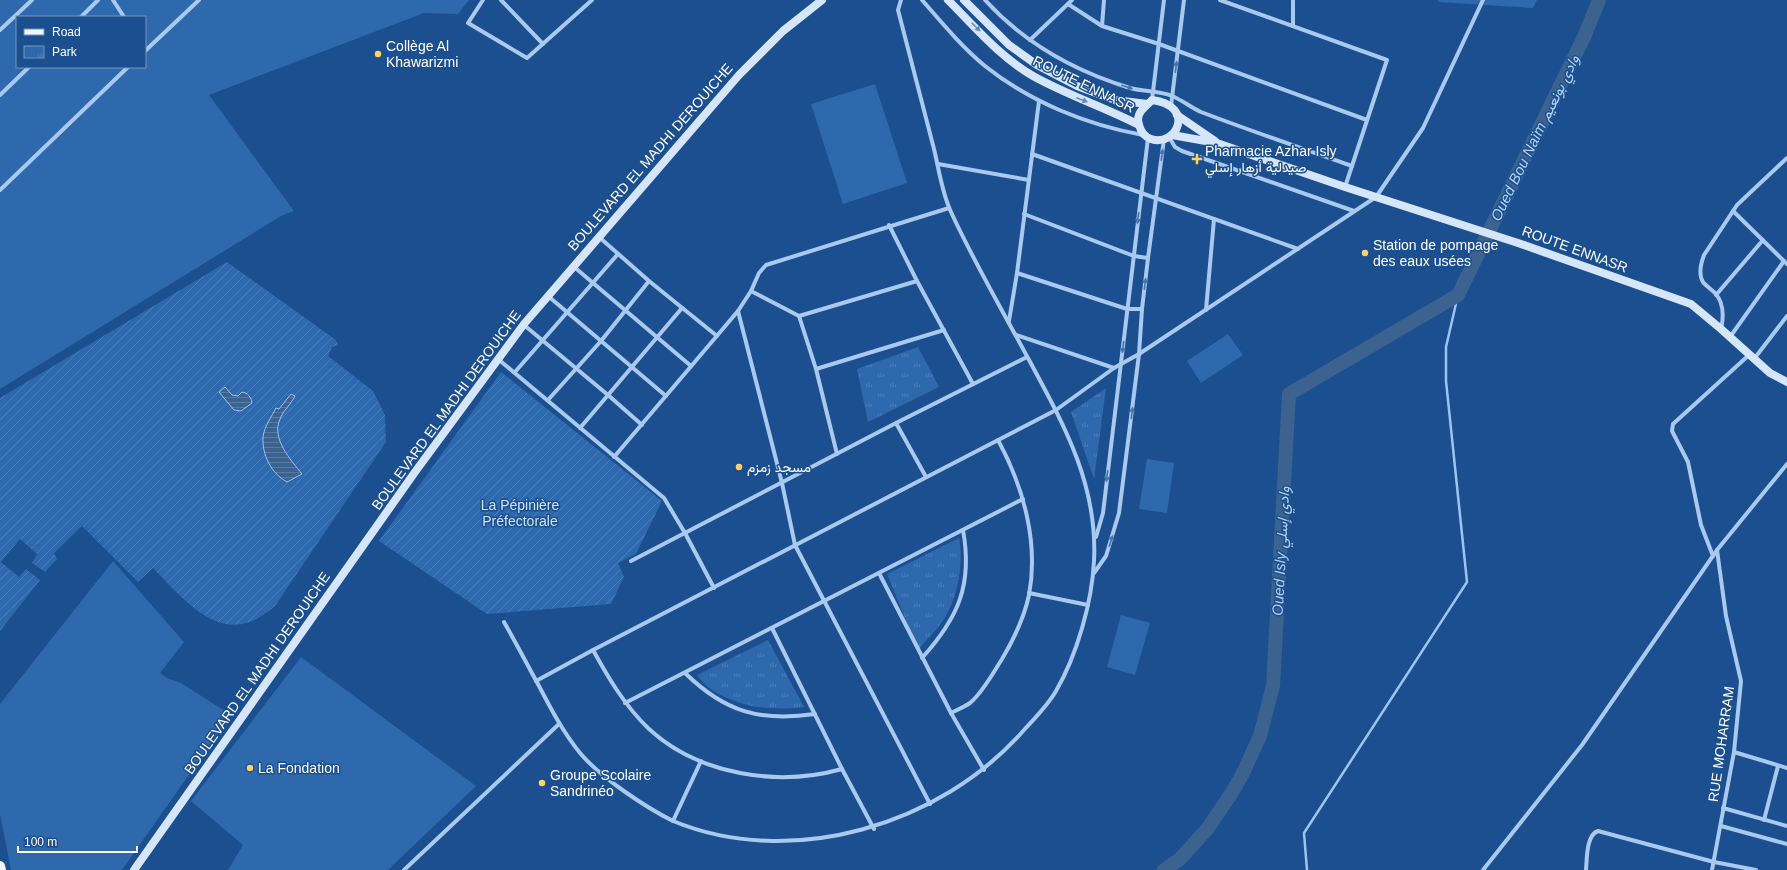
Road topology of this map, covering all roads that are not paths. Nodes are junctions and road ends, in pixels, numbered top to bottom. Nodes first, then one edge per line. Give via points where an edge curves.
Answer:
1 (32, 0) edge
2 (98, 0) edge
3 (113, 0) edge
4 (199, 0) edge
5 (483, 0) edge
6 (502, 0) edge
7 (822, 0) edge
8 (901, 0) edge
9 (922, 0) edge
10 (948, 0) edge
11 (964, 0) edge
12 (985, 0) edge
13 (1072, 0) edge
14 (1104, 0) edge
15 (1164, 0) edge
16 (1184, 0) edge
17 (1220, 0) edge
18 (1293, 0) edge
19 (1483, 0) edge
20 (590, 1) edge
21 (1068, 4) junction
22 (82, 16) edge
23 (123, 16) edge
24 (1102, 26) junction
25 (1293, 26) junction
26 (0, 30) edge
27 (1030, 40) junction
28 (542, 44) junction
29 (1159, 44) junction
30 (146, 49) edge
31 (1178, 52) junction
32 (28, 68) edge
33 (127, 68) edge
34 (1154, 90) junction
35 (0, 95) edge
36 (1172, 96) junction
37 (1039, 101) junction
38 (1150, 102) junction
39 (1172, 106) junction
40 (1177, 115) junction
41 (1367, 120) junction
42 (1139, 125) junction
43 (1146, 136) junction
44 (1168, 137) junction
45 (1218, 143) junction
46 (1032, 154) junction
47 (1787, 158) edge
48 (938, 164) junction
49 (1352, 166) junction
50 (1029, 180) junction
51 (1345, 187) junction
52 (0, 190) edge
53 (1141, 194) junction
54 (1376, 197) junction
55 (1156, 198) junction
56 (949, 208) junction
57 (1354, 211) junction
58 (1733, 211) junction
59 (1024, 214) junction
60 (1214, 219) junction
61 (889, 225) junction
62 (598, 237) junction
63 (1763, 240) junction
64 (1298, 249) junction
65 (618, 254) junction
66 (1134, 256) junction
67 (1148, 258) junction
68 (1786, 262) edge
69 (572, 266) junction
70 (1017, 273) junction
71 (917, 280) junction
72 (592, 282) junction
73 (649, 282) junction
74 (752, 291) junction
75 (1716, 295) junction
76 (547, 296) junction
77 (682, 308) junction
78 (1127, 309) junction
79 (1142, 309) junction
80 (1206, 310) junction
81 (738, 311) junction
82 (568, 312) junction
83 (625, 312) junction
84 (799, 316) junction
85 (1787, 316) edge
86 (1009, 322) junction
87 (524, 324) junction
88 (1721, 329) junction
89 (944, 330) junction
90 (717, 336) junction
91 (1016, 336) junction
92 (1730, 337) junction
93 (656, 338) junction
94 (544, 341) junction
95 (601, 341) junction
96 (1139, 354) junction
97 (1027, 357) junction
98 (1751, 357) junction
99 (498, 359) junction
100 (1121, 364) junction
101 (691, 366) junction
102 (633, 367) junction
103 (1114, 368) junction
104 (576, 369) junction
105 (816, 369) junction
106 (515, 372) junction
107 (1786, 380) edge
108 (974, 384) junction
109 (608, 395) junction
110 (666, 396) junction
111 (548, 400) junction
112 (1056, 410) junction
113 (896, 423) junction
114 (642, 425) junction
115 (580, 428) junction
116 (998, 440) junction
117 (837, 454) junction
118 (614, 457) junction
119 (1787, 464) edge
120 (926, 477) junction
121 (782, 483) junction
122 (1023, 499) junction
123 (963, 530) junction
124 (685, 533) junction
125 (1094, 542) junction
126 (795, 545) junction
127 (1717, 550) junction
128 (1712, 556) junction
129 (631, 561) dead end
130 (879, 573) junction
131 (1093, 575) junction
132 (714, 588) junction
133 (1029, 593) junction
134 (824, 602) junction
135 (1088, 605) junction
136 (504, 622) dead end
137 (772, 628) junction
138 (592, 650) junction
139 (922, 658) junction
140 (685, 673) junction
141 (536, 681) junction
142 (625, 703) junction
143 (951, 713) junction
144 (815, 714) junction
145 (559, 724) junction
146 (1734, 752) junction
147 (701, 761) junction
148 (1778, 766) junction
149 (1787, 768) edge
150 (842, 770) junction
151 (984, 770) junction
152 (930, 804) junction
153 (1723, 808) junction
154 (1764, 820) junction
155 (673, 821) junction
156 (1721, 826) junction
157 (1787, 826) edge
158 (874, 829) junction
159 (1787, 844) edge
160 (1714, 862) junction
161 (0, 866) edge
162 (1, 870) edge
163 (134, 870) edge
164 (404, 870) edge
165 (1483, 870) edge
166 (1586, 870) edge
167 (1712, 870) edge
168 (1756, 870) edge

1 - 26 street
2 - 22 street
3 - 23 street
4 - 30 street
5 - 28 street via 468,22 527,58
6 - 28 street
7 - 62 main road, BOULEVARD EL MADHI DEROUICHE via 783,30 743,70
8 - 48 street via 898,10
9 - 37 street via 949,32 984,65
10 -> 42 main road, ROUTE ENNASR via 1001,53 1031,75
11 - 38 main road, ROUTE ENNASR via 1009,45 1037,65 1077,86 1115,100
12 - 27 street
13 - 21 street
14 - 24 street
15 - 29 street
16 - 31 street
17 - 25 street
18 - 25 street
19 - 54 street via 1423,128
20 - 28 street
21 - 24 street
21 - 27 street
24 - 29 street
25 - 41 street via 1387,60
27 -> 34 street via 1059,60 1096,77 1133,89
29 - 31 street
29 - 34 street
36 -> 31 street
31 - 41 street
32 - 35 street
33 - 52 street
34 - 36 street
34 - 38 street
36 - 39 street
36 - 49 street via 1202,112
37 - 43 street via 1085,120
37 - 46 street
38 - 39 main road via 1162,101
38 - 42 main road via 1141,111
39 - 40 main road
40 - 44 main road via 1177,126
40 - 45 main road, ROUTE ENNASR
41 - 49 street
42 - 43 main road
43 - 44 main road via 1158,140
43 - 53 street
44 - 45 main road, ROUTE ENNASR
55 -> 44 street
44 - 57 street via 1175,147 1182,151
45 - 51 main road, ROUTE ENNASR
46 - 50 street
46 - 53 street
47 - 58 street via 1748,193
48 - 50 street
48 - 56 street
49 - 51 street
50 - 59 street
51 - 54 main road, ROUTE ENNASR
53 - 55 street
53 -> 66 street
54 - 57 street
54 - 88 main road, ROUTE ENNASR via 1518,243 1690,304
55 - 60 street
55 - 67 street
56 - 61 street
56 - 86 street
57 - 64 street
58 - 63 street
58 - 75 street via 1701,262 1703,281
59 - 66 street
59 - 70 street
60 - 64 street
60 - 80 street
61 - 71 street
61 - 74 street via 766,264 758,273
62 - 65 street
62 - 69 main road, BOULEVARD EL MADHI DEROUICHE
63 - 68 street
63 - 75 street
64 - 80 street
65 - 72 street
65 - 73 street
66 - 67 street
66 - 78 street
79 -> 67 street
68 - 92 street
69 - 72 street
69 - 76 main road, BOULEVARD EL MADHI DEROUICHE
70 - 78 street
70 - 86 street
71 - 84 street
71 - 89 street
72 - 82 street
72 - 83 street
73 - 77 street
73 - 83 street
74 - 81 street
74 - 84 street
75 - 88 street via 1723,308
76 - 82 street
76 - 87 main road, BOULEVARD EL MADHI DEROUICHE
77 - 90 street
77 - 93 street
78 - 79 street
78 -> 100 street
79 - 96 street
80 - 96 street
81 - 90 street
81 - 121 street
82 - 94 street
82 - 95 street
83 - 93 street
83 - 95 street
84 - 105 street
85 - 98 street
86 - 91 street
87 - 94 street
87 - 99 main road, BOULEVARD EL MADHI DEROUICHE
88 - 92 main road, ROUTE ENNASR
89 - 105 street
89 - 108 street
90 - 101 street
91 - 97 street
91 - 103 street
92 - 98 main road, ROUTE ENNASR
93 - 101 street
93 - 102 street
94 - 104 street
94 - 106 street
95 - 102 street
95 - 104 street
96 - 100 street
131 -> 96 street via 1106,556 1119,513
97 - 108 street
97 - 112 street
98 - 107 main road, ROUTE ENNASR via 1770,373
98 - 128 street via 1672,427 1688,462 1701,526
99 - 106 street
99 - 163 main road, BOULEVARD EL MADHI DEROUICHE
100 - 103 street
100 -> 125 street via 1103,513
101 - 110 street
102 - 109 street
102 - 110 street
103 - 112 street
104 - 109 street
104 - 111 street
105 - 117 street
106 - 111 street
108 - 113 street
109 - 114 street
109 - 115 street
110 - 114 street
111 - 115 street
112 - 116 street
112 - 125 street via 1089,494
113 - 117 street
113 - 120 street
114 - 118 street
115 - 118 street
116 - 120 street
116 - 122 street via 1009,460
117 - 121 street
118 - 124 street via 664,498
119 - 127 street
120 - 126 street
121 - 124 street
121 - 126 street
122 - 123 street
122 - 133 street via 1031,540
123 - 130 street
123 - 139 street via 966,563 960,597 952,619
124 - 129 street
124 - 132 street
125 - 131 street
126 - 132 street
126 - 134 street
127 - 128 street
127 - 146 street, RUE MOHARRAM via 1726,616 1741,681
128 - 165 street via 1582,745
130 - 134 street
130 - 139 street
131 - 135 street
132 - 138 street
133 - 135 street
133 - 143 street via 1015,636 992,674 970,703
134 - 137 street
134 - 152 street
135 - 151 street via 1073,652 1056,691 1004,753
136 - 141 street
137 - 140 street
137 - 144 street
138 - 141 street
138 - 142 street
139 - 143 street
140 - 142 street
140 - 144 street via 713,697 749,714 780,717
141 - 145 street
142 - 147 street via 661,739
143 - 151 street
144 - 150 street
145 - 155 street via 581,755 596,769 641,803
145 - 164 street
146 - 148 street
146 - 153 street, RUE MOHARRAM
147 - 150 street via 735,771 776,777 809,776
147 - 155 street
148 - 149 street
148 - 154 street
150 - 158 street
151 - 152 street
152 - 158 street
153 - 154 street
153 - 156 street, RUE MOHARRAM
154 - 157 street
155 - 158 street via 694,830 731,840 775,845 836,840
156 - 159 street
156 - 160 street, RUE MOHARRAM
160 - 166 street via 1598,831 1590,837
160 - 167 street, RUE MOHARRAM
160 - 168 street
161 - 162 main road

